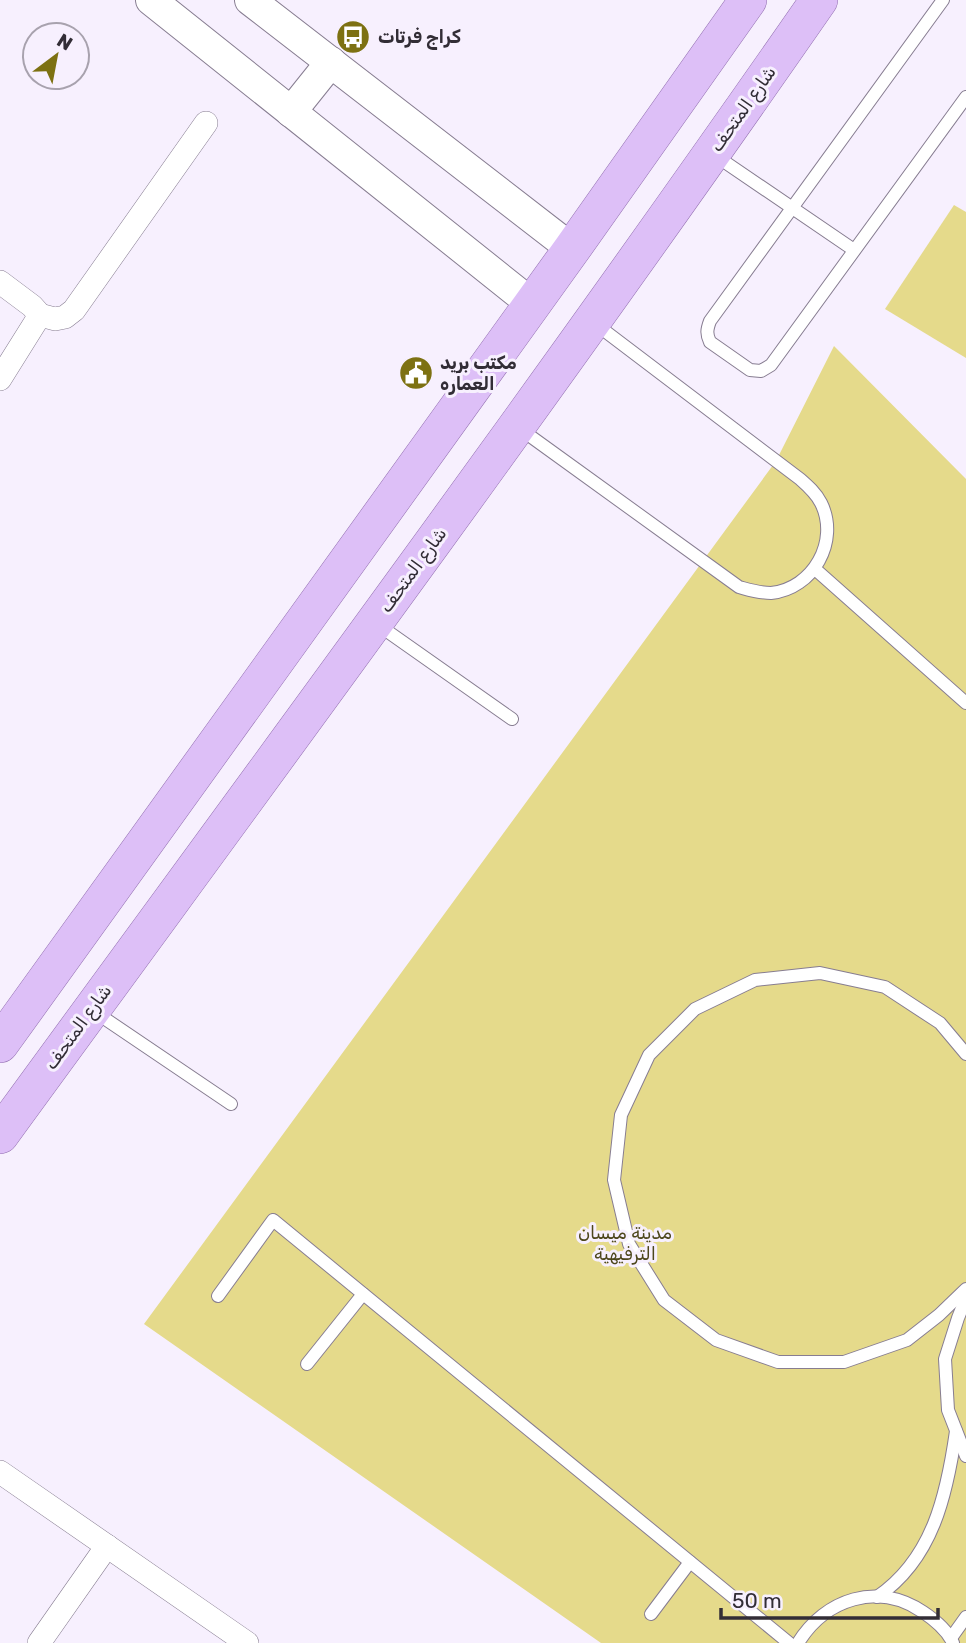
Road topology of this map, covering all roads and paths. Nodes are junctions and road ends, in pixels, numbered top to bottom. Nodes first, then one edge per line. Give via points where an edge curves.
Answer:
1 (151, 0) edge
2 (250, 0) edge
3 (748, 0) edge
4 (819, 0) edge
5 (943, 0) edge
6 (331, 62) junction
7 (966, 97) edge
8 (291, 112) junction
9 (205, 122) dead end
10 (712, 154) junction
11 (792, 208) junction
12 (572, 249) junction
13 (854, 250) junction
14 (0, 282) edge
15 (532, 304) junction
16 (40, 315) junction
17 (592, 321) junction
18 (0, 379) edge
19 (516, 426) junction
20 (815, 569) junction
21 (375, 623) junction
22 (966, 703) edge
23 (512, 719) dead end
24 (92, 1010) junction
25 (0, 1044) edge
26 (966, 1054) edge
27 (231, 1104) dead end
28 (0, 1135) edge
29 (966, 1289) edge
30 (363, 1294) junction
31 (218, 1296) dead end
32 (966, 1298) edge
33 (307, 1364) dead end
34 (956, 1432) junction
35 (966, 1456) edge
36 (0, 1472) edge
37 (107, 1546) junction
38 (690, 1562) junction
39 (877, 1597) junction
40 (651, 1614) dead end
41 (966, 1617) edge
42 (952, 1641) edge
43 (39, 1643) edge
44 (247, 1643) edge
45 (789, 1643) edge
46 (797, 1643) edge

1 - 8 street
2 - 6 street
3 - 12 main road
4 - 10 main road, شارع المتحف
5 - 11 lane
6 - 8 street
6 - 12 street
7 - 13 lane
8 - 15 street
9 - 16 street via 74,310 55,319
10 - 11 lane
10 - 17 main road, شارع المتحف
11 - 13 lane
11 - 13 lane via 707,328 710,342 735,360 755,372 771,365
12 - 15 main road
14 - 16 street
15 - 25 main road
16 - 18 street
17 - 19 main road, شارع المتحف
17 - 20 lane via 813,490 827,520 823,554
19 - 20 lane via 739,587 772,593 788,589
19 - 21 main road, شارع المتحف
20 - 22 lane
21 - 23 lane
21 - 24 main road, شارع المتحف
24 - 27 lane
24 - 28 main road, شارع المتحف
26 - 29 lane via 940,1023 885,987 820,973 755,980 695,1009 649,1055 621,1115 614,1180 629,1244 664,1300 716,1340 778,1362 844,1362 907,1340
30 - 31 lane via 273,1220
30 - 33 lane
30 - 38 lane
32 - 34 lane via 945,1359 948,1410
34 - 35 lane
34 - 39 lane via 951,1469 929,1536 903,1576
36 - 37 street
37 - 43 street
37 - 44 street
38 - 40 lane
38 - 45 lane
39 - 42 lane via 916,1607 935,1620
39 - 46 lane via 846,1601 825,1612
41 - 42 lane

